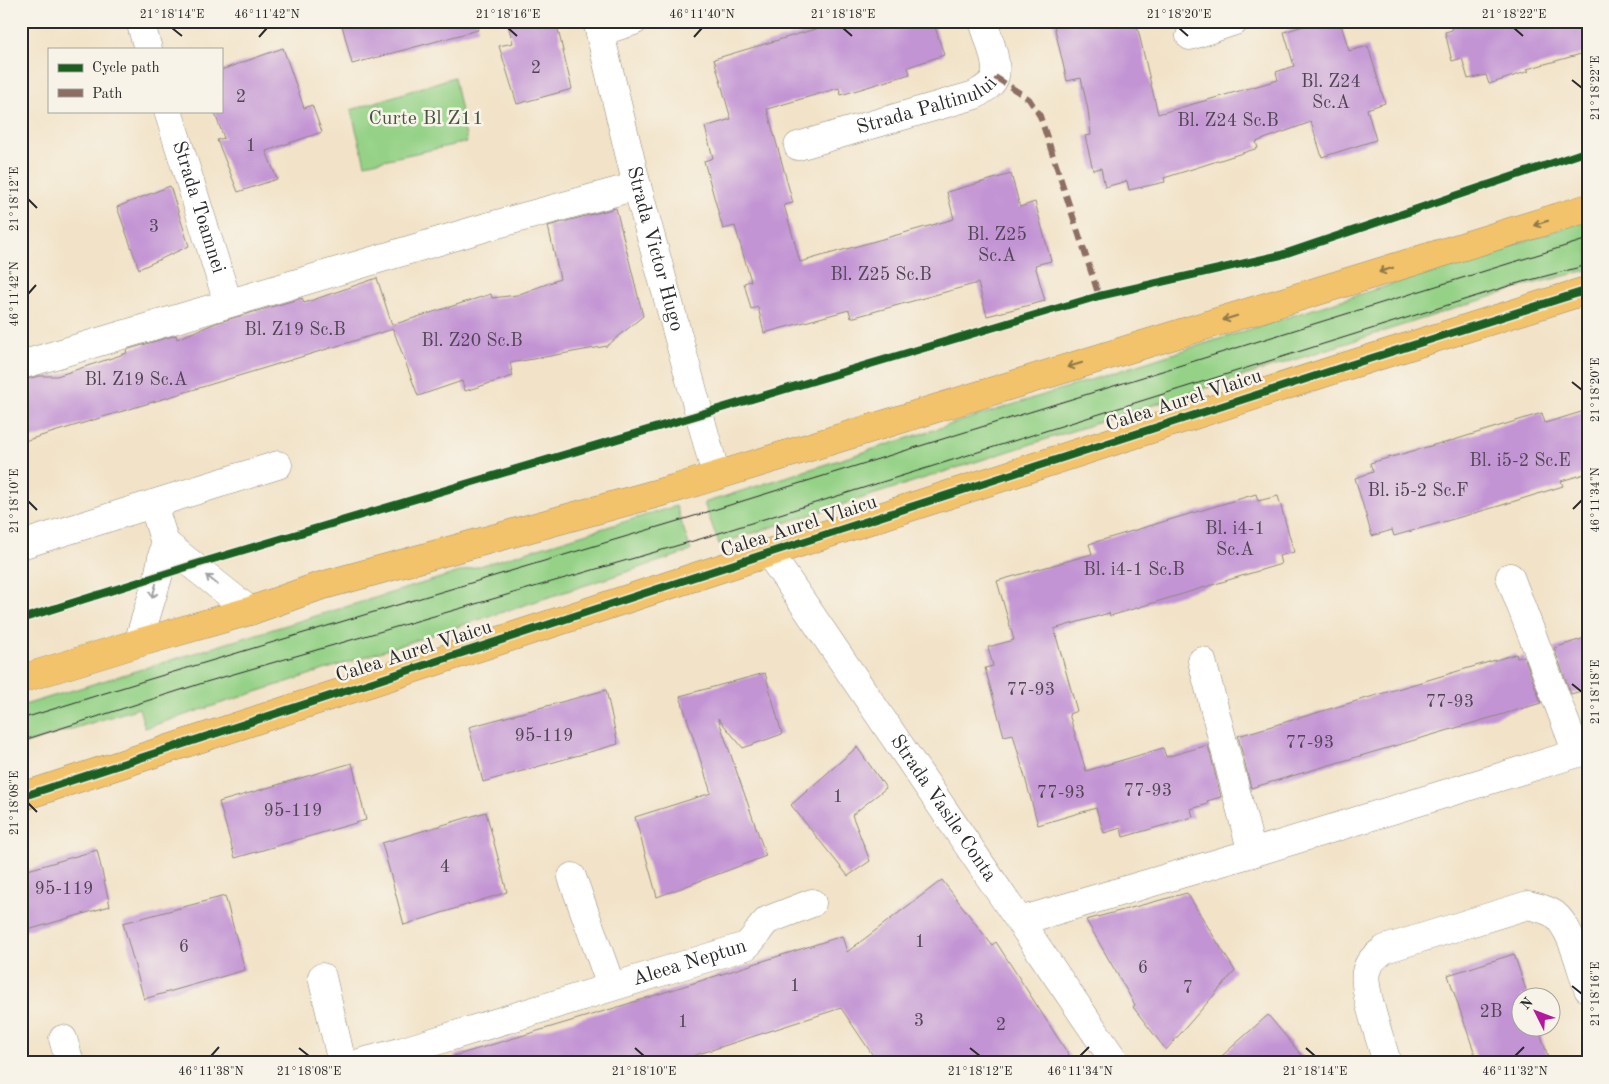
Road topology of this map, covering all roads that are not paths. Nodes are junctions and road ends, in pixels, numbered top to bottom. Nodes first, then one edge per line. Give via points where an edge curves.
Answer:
1 (140, 21) edge
2 (634, 21) edge
3 (982, 21) edge
4 (1235, 21) edge
5 (598, 27) edge
6 (1190, 36) dead end
7 (148, 48) edge
8 (168, 112) edge
9 (798, 146) dead end
10 (637, 186) junction
11 (1588, 208) edge
12 (1588, 290) edge
13 (228, 303) junction
14 (21, 365) edge
15 (278, 466) dead end
16 (716, 475) junction
17 (153, 504) junction
18 (165, 543) junction
19 (21, 545) edge
20 (770, 553) junction
21 (1510, 578) dead end
22 (250, 611) junction
23 (138, 643) junction
24 (1202, 661) dead end
25 (21, 679) edge
26 (1582, 751) edge
27 (21, 797) edge
28 (1252, 852) junction
29 (572, 877) dead end
30 (812, 903) dead end
31 (1020, 921) junction
32 (322, 977) dead end
33 (611, 986) junction
34 (1588, 989) edge
35 (400, 1058) edge
36 (342, 1063) edge
37 (360, 1063) edge
38 (1116, 1063) edge
39 (1387, 1063) edge

1 - 7 street
2 - 5 street
3 - 9 street, Strada Paltinului via 996,66 995,77 975,95
4 - 6 street
5 - 10 street, Strada Victor Hugo
8 - 13 street, Strada Toamnei
10 - 13 street
10 - 16 street, Strada Victor Hugo
11 -> 16 main road
12 - 20 main road, Calea Aurel Vlaicu
13 - 14 street
15 - 17 street
16 - 22 main road via 317,586
17 - 18 street
17 - 19 street
22 -> 18 street
18 -> 23 street
20 - 27 main road, Calea Aurel Vlaicu
20 - 31 street, Strada Vasile Conta
21 - 26 street
22 - 23 main road
23 - 25 main road
24 - 28 street
26 - 28 street
28 - 31 street
29 - 33 street, Aleea Neptun
30 - 33 street, Aleea Neptun via 768,920 746,946
31 - 38 street, Strada Vasile Conta
32 - 36 street
33 - 35 street, Aleea Neptun
34 - 39 street via 1566,927 1554,914 1535,906 1528,905 1385,949 1373,959 1366,971 1365,984
35 - 37 street, Aleea Neptun

